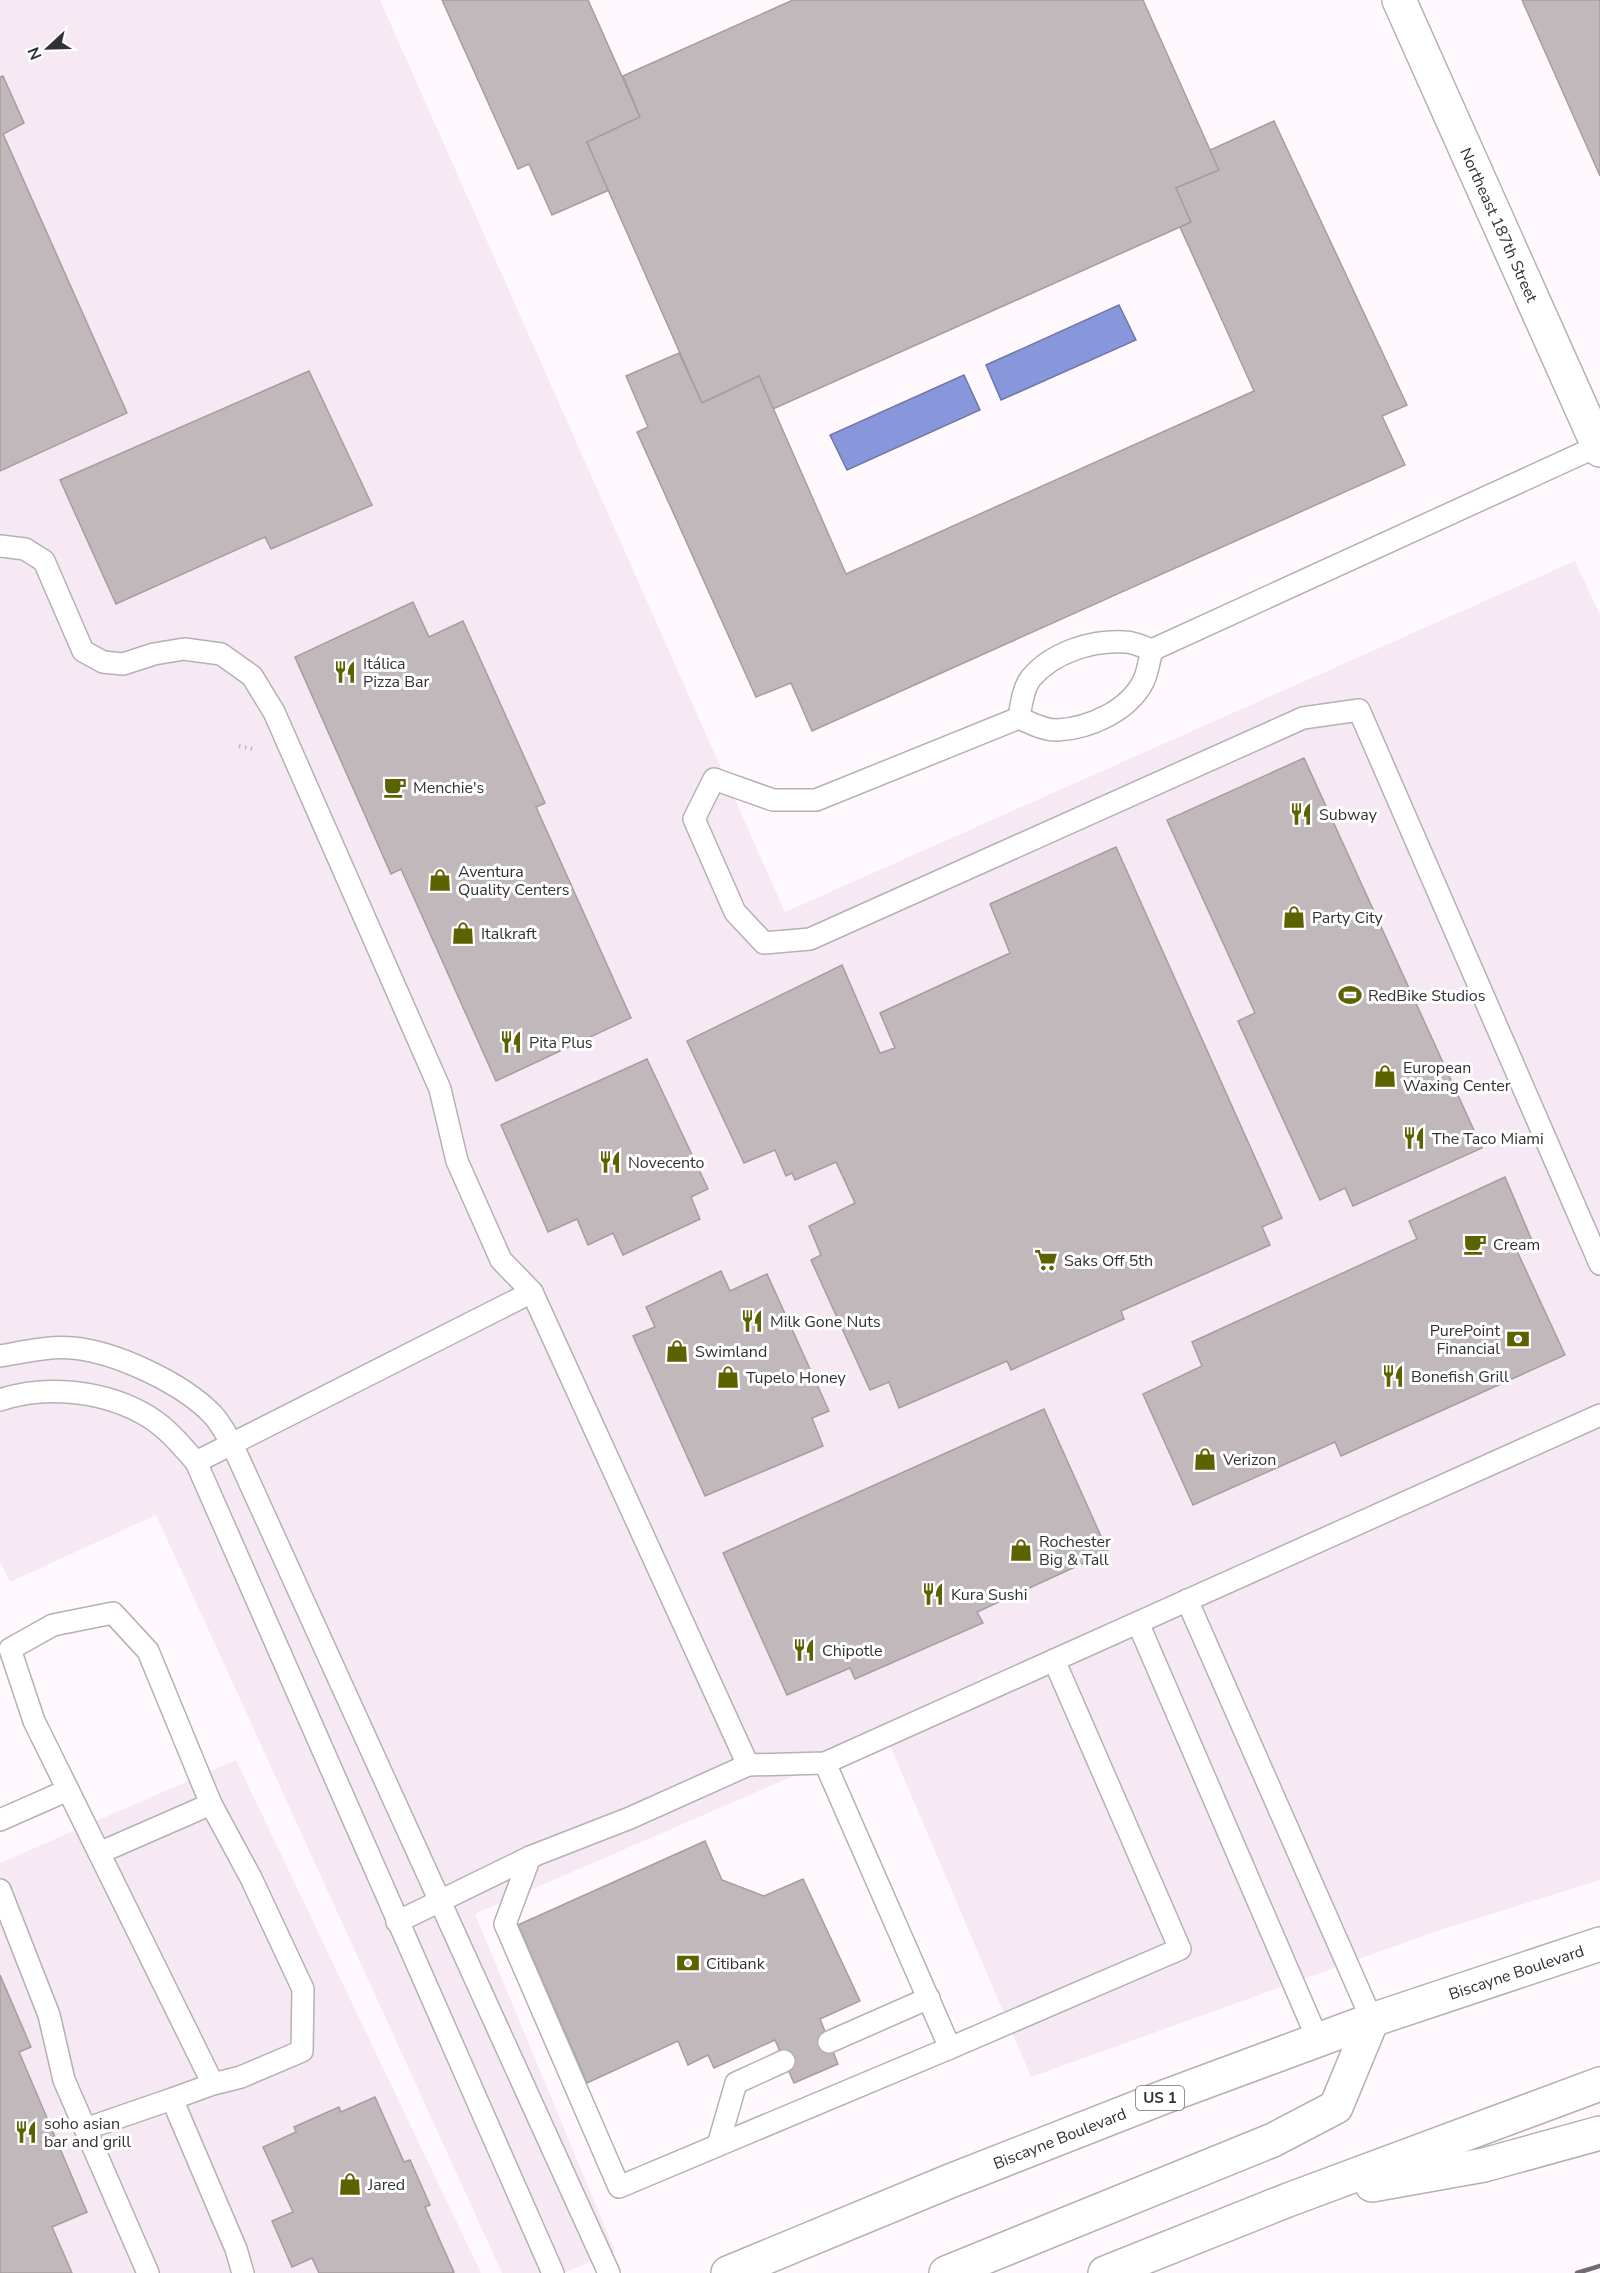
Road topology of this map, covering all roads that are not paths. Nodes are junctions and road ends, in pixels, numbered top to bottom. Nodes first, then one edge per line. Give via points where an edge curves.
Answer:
1 (1399, 0) edge
2 (1599, 448) edge
3 (0, 546) edge
4 (1152, 650) junction
5 (1019, 718) junction
6 (1600, 1264) edge
7 (532, 1292) junction
8 (0, 1356) edge
9 (0, 1400) edge
10 (1600, 1415) edge
11 (232, 1444) junction
12 (195, 1462) junction
13 (1187, 1600) junction
14 (1138, 1623) junction
15 (1053, 1660) junction
16 (825, 1763) junction
17 (748, 1765) junction
18 (68, 1790) junction
19 (211, 1804) junction
20 (0, 1820) edge
21 (99, 1853) junction
22 (530, 1857) junction
23 (0, 1890) edge
24 (440, 1901) junction
25 (397, 1922) junction
26 (1600, 1944) edge
27 (929, 1998) junction
28 (1372, 2020) junction
29 (1318, 2040) junction
30 (829, 2042) dead end
31 (950, 2048) junction
32 (784, 2061) dead end
33 (213, 2084) junction
34 (1600, 2084) edge
35 (172, 2099) junction
36 (85, 2129) junction
37 (1600, 2133) edge
38 (718, 2145) junction
39 (1288, 2200) junction
40 (148, 2273) edge
41 (243, 2273) edge
42 (553, 2273) edge
43 (609, 2273) edge
44 (728, 2273) edge
45 (946, 2273) edge
46 (1105, 2273) edge

1 - 2 main road, Northeast 187th Street
2 - 4 lane
3 - 7 lane via 25,549 44,561 83,651 103,662 123,664 184,649 221,654 252,676 274,712 440,1089 458,1161 501,1260
4 - 5 lane via 1127,641 1093,643 1055,658 1030,678
4 - 5 lane via 1143,681 1122,707 1088,724 1057,730
5 - 6 lane via 816,800 773,800 714,779 694,819 735,912 764,943 810,939 1303,718 1359,710
7 - 11 lane
7 - 17 lane
8 - 11 lane via 73,1348 110,1356 190,1395 213,1414
9 - 12 lane via 18,1393 103,1397 148,1416 174,1437
10 - 13 lane
11 - 12 lane
11 - 24 lane
12 - 25 lane
13 - 14 lane
13 - 28 lane
14 - 15 lane
14 - 29 lane
15 - 16 lane
15 - 31 lane via 1180,1949
16 - 17 lane
16 - 27 lane
17 - 22 lane
18 - 19 lane via 34,1721 10,1649 53,1624 113,1613 148,1651
18 - 20 lane
18 - 21 lane
19 - 21 lane
19 - 33 lane via 303,1989 303,2051 241,2077
21 - 33 lane
22 - 24 lane
22 - 38 lane via 505,1924 619,2187
23 - 36 lane via 49,2015 64,2080
24 - 25 lane
24 - 43 lane
25 - 42 lane
26 - 28 main road, Biscayne Boulevard / US 1
27 - 30 lane
27 - 31 lane
28 - 29 main road, Biscayne Boulevard / US 1
28 - 45 main road via 1336,2107 1273,2140
29 - 44 main road, Biscayne Boulevard / US 1 via 1078,2131
31 - 38 lane
32 - 38 lane via 736,2083
33 - 35 lane
34 - 39 main road
35 - 36 lane
35 - 41 lane
36 - 40 lane
37 - 39 main road via 1484,2165
39 - 46 main road

